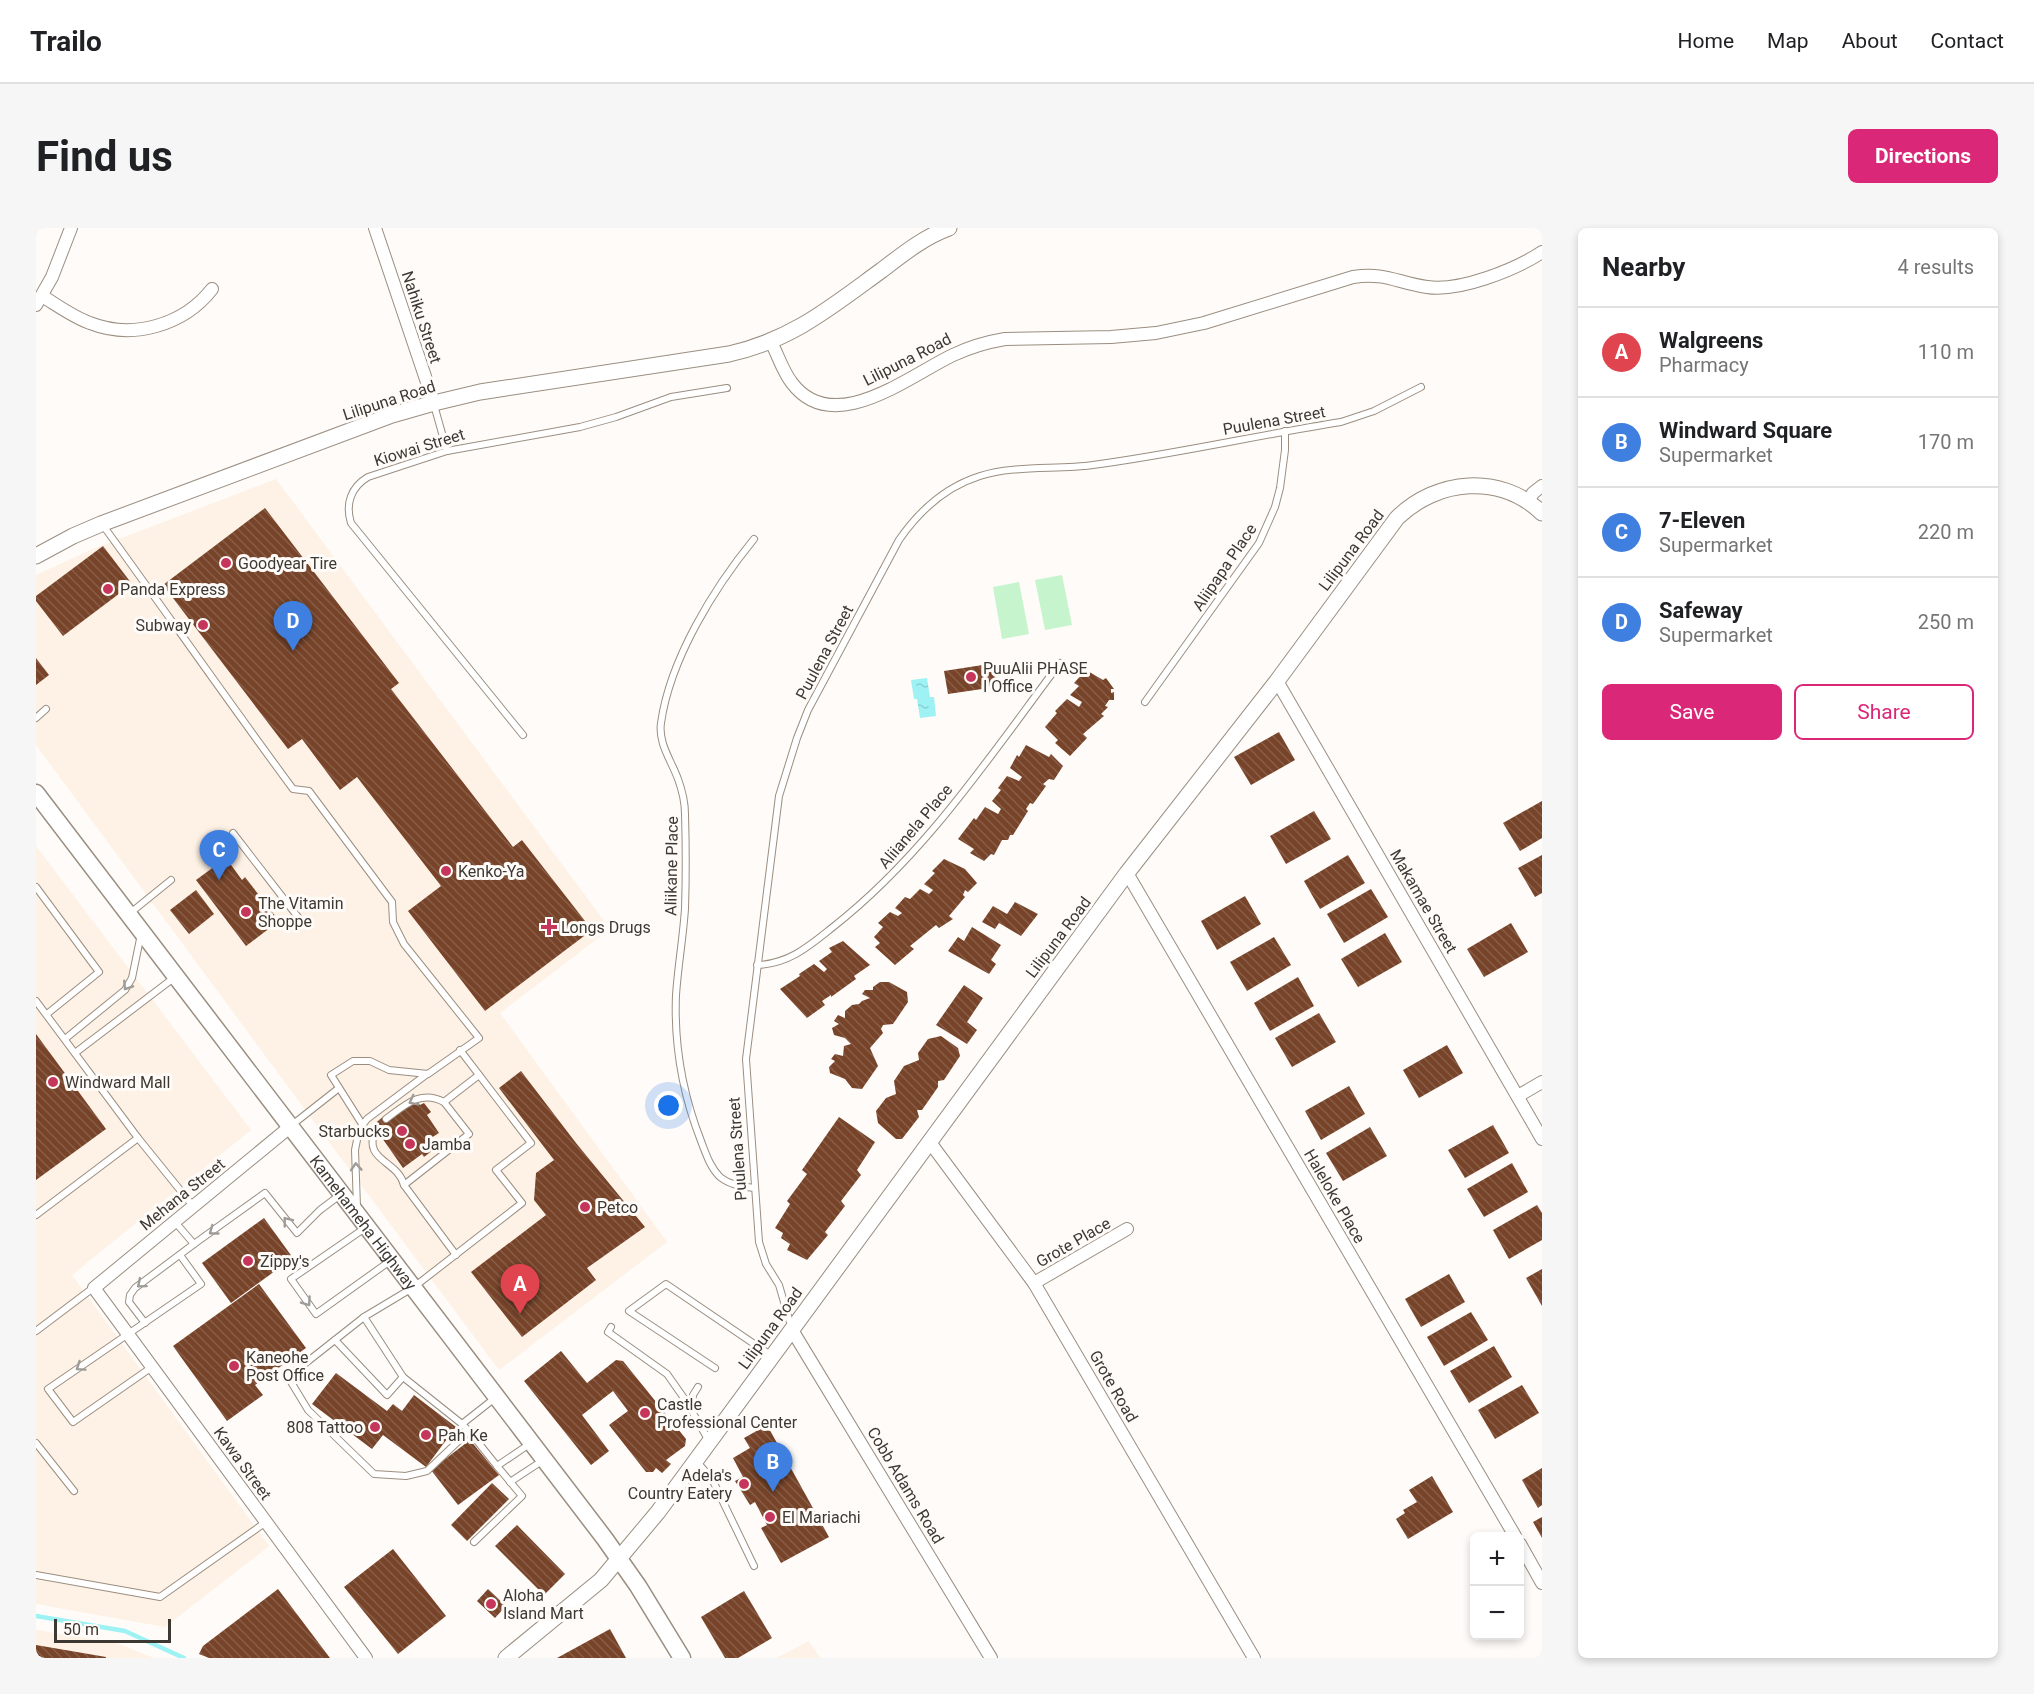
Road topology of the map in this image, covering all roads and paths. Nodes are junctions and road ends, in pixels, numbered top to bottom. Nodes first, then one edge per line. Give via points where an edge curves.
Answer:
1 (71, 228) edge
2 (375, 228) edge
3 (949, 228) edge
4 (1542, 252) edge
5 (212, 289) dead end
6 (39, 300) edge
7 (771, 342) junction
8 (1421, 387) dead end
9 (727, 388) dead end
10 (434, 403) junction
11 (1285, 431) junction
12 (447, 451) junction
13 (1542, 486) edge
14 (1528, 502) junction
15 (1542, 513) edge
16 (101, 524) junction
17 (754, 539) dead end
18 (36, 556) edge
19 (1060, 663) dead end
20 (1278, 681) junction
21 (1144, 702) dead end
22 (46, 709) dead end
23 (36, 718) edge
24 (523, 735) dead end
25 (36, 793) edge
26 (233, 833) dead end
27 (1127, 873) junction
28 (171, 880) dead end
29 (36, 887) edge
30 (129, 914) junction
31 (301, 921) dead end
32 (141, 930) junction
33 (757, 965) junction
34 (176, 976) junction
35 (36, 1001) edge
36 (47, 1014) junction
37 (65, 1039) junction
38 (460, 1050) junction
39 (75, 1053) junction
40 (428, 1074) junction
41 (479, 1075) junction
42 (1542, 1082) edge
43 (339, 1088) junction
44 (1518, 1096) junction
45 (444, 1102) junction
46 (386, 1119) dead end
47 (362, 1124) junction
48 (291, 1126) junction
49 (376, 1129) dead end
50 (138, 1138) junction
51 (1542, 1139) edge
52 (929, 1141) junction
53 (404, 1185) junction
54 (754, 1188) junction
55 (343, 1193) junction
56 (193, 1206) junction
57 (36, 1215) edge
58 (362, 1219) junction
59 (175, 1221) junction
60 (1127, 1229) dead end
61 (194, 1244) junction
62 (180, 1255) junction
63 (456, 1255) junction
64 (393, 1258) junction
65 (1034, 1283) junction
66 (414, 1287) junction
67 (94, 1288) junction
68 (364, 1317) junction
69 (145, 1323) junction
70 (611, 1327) dead end
71 (36, 1330) edge
72 (792, 1330) junction
73 (129, 1335) junction
74 (335, 1340) junction
75 (772, 1356) junction
76 (152, 1367) junction
77 (715, 1368) dead end
78 (403, 1377) junction
79 (698, 1388) dead end
80 (497, 1396) junction
81 (692, 1411) junction
82 (462, 1424) junction
83 (469, 1431) junction
84 (532, 1442) junction
85 (709, 1442) junction
86 (36, 1443) edge
87 (545, 1459) junction
88 (696, 1461) junction
89 (497, 1466) junction
90 (510, 1482) junction
91 (74, 1491) dead end
92 (266, 1522) junction
93 (1513, 1532) edge
94 (474, 1542) dead end
95 (1524, 1551) edge
96 (618, 1557) junction
97 (754, 1566) dead end
98 (36, 1575) edge
99 (1542, 1583) edge
100 (366, 1658) edge
101 (506, 1658) edge
102 (682, 1658) edge
103 (991, 1658) edge
104 (1254, 1658) edge

1 - 6 street via 63,254
2 - 10 street, Nahiku Street
3 - 7 street, Lilipuna Road via 911,248 808,323
4 - 7 street, Lilipuna Road via 1501,273 1465,283 1428,288 1366,275 1172,330 988,342 954,354 867,400 847,406 816,402 799,390 791,383
5 - 6 street via 199,304 170,322 142,330 92,324
7 - 10 street, Lilipuna Road via 729,354 507,387
8 - 11 lane, Puulena Street via 1358,417
9 - 12 lane, Kiowai Street via 671,397 580,427
10 - 12 lane, Nahiku Street
10 - 16 street, Lilipuna Road via 392,415
11 - 21 lane, Aliipapa Place via 1280,488 1259,543
11 - 33 lane, Puulena Street via 1095,465 996,472 949,490 921,512 898,540 797,738 776,813
12 - 24 lane, Kiowai Street via 362,481 350,497 348,514 351,523
13 - 14 street
14 - 15 street, Lilipuna Road
14 - 20 street, Lilipuna Road via 1500,489 1471,485 1443,489 1412,505 1388,529
16 - 18 street, Lilipuna Road
16 - 38 lane via 293,789 309,791 392,902 393,922 404,944 479,1038
17 - 54 lane, Aliikane Place via 719,586 694,630 674,679 660,730 682,789 685,813 685,910 676,1018 685,1088 713,1169 736,1186
19 - 33 lane, Aliianela Place via 931,833 894,873 797,955 772,965
20 - 27 street, Lilipuna Road
20 - 44 street, Makamae Street
22 - 23 lane
25 - 30 main road, Kamehameha Highway
26 - 31 lane
27 - 52 street, Lilipuna Road
27 - 93 street, Haleloke Place
28 - 30 lane
29 - 36 lane via 99,972
30 - 32 main road, Kamehameha Highway
32 - 34 main road, Kamehameha Highway
32 -> 37 lane via 135,969 125,990
33 - 54 lane, Puulena Street via 746,1059
34 - 39 lane
34 - 48 main road, Kamehameha Highway
35 - 36 lane
36 - 37 lane
37 - 39 lane
38 - 40 lane
38 - 41 lane
39 - 50 lane
40 - 43 lane via 388,1070 370,1061 353,1060 331,1076
40 - 47 lane
41 - 45 lane
41 - 63 lane via 531,1143 496,1170 522,1203
42 - 44 street
43 - 47 lane
43 - 48 lane
44 - 51 street, Makamae Street
45 -> 46 lane via 430,1097 416,1099
45 - 53 lane via 469,1134
58 -> 47 lane via 355,1150
48 - 55 main road, Kamehameha Highway
48 - 56 street, Mehana Street
49 - 53 lane via 374,1149 398,1171
50 - 56 lane
50 - 57 lane
52 - 65 street, Grote Road
52 - 72 street, Lilipuna Road
53 - 63 lane
54 - 72 lane, Puulena Street via 759,1242 779,1285
55 - 58 main road, Kamehameha Highway
55 -> 61 lane via 297,1233 265,1193
56 - 59 street, Mehana Street
58 - 64 main road, Kamehameha Highway
58 -> 64 lane via 291,1279 316,1314
59 - 61 lane
59 - 67 street, Mehana Street
60 - 65 street, Grote Place
61 - 62 lane
62 -> 69 lane via 130,1295 129,1302
62 - 69 lane via 201,1284
63 - 66 lane
64 - 66 main road, Kamehameha Highway
65 - 104 street, Grote Road
66 - 68 lane
66 - 80 main road, Kamehameha Highway
67 - 71 lane
67 - 73 street, Kawa Street
68 - 74 lane
68 - 78 lane
69 - 73 lane
70 - 81 lane via 608,1332 667,1374
72 - 75 street, Lilipuna Road
72 - 103 street, Cobb Adams Road
73 - 76 street, Kawa Street
73 -> 76 lane via 48,1389 73,1422
74 - 78 lane via 387,1395
74 - 83 lane via 288,1377 308,1410 374,1474 406,1476 427,1471
75 - 77 lane via 666,1284 629,1311
75 - 85 street, Lilipuna Road
76 - 92 street, Kawa Street
78 - 82 lane
79 - 81 lane via 693,1395
80 - 82 lane
80 - 84 main road, Kamehameha Highway
81 - 85 lane
82 - 83 lane
83 - 89 lane
84 - 87 main road, Kamehameha Highway
84 - 89 lane
85 - 88 street, Lilipuna Road
86 - 91 lane
87 - 90 lane
87 - 96 main road, Kamehameha Highway
88 - 96 street, Lilipuna Road
88 - 97 lane via 712,1479
89 - 90 lane
90 - 94 lane via 522,1496
92 - 98 lane via 160,1597
92 - 100 street, Kawa Street
95 - 99 street
96 - 101 street, Lilipuna Road via 601,1580
96 - 102 main road, Kamehameha Highway

